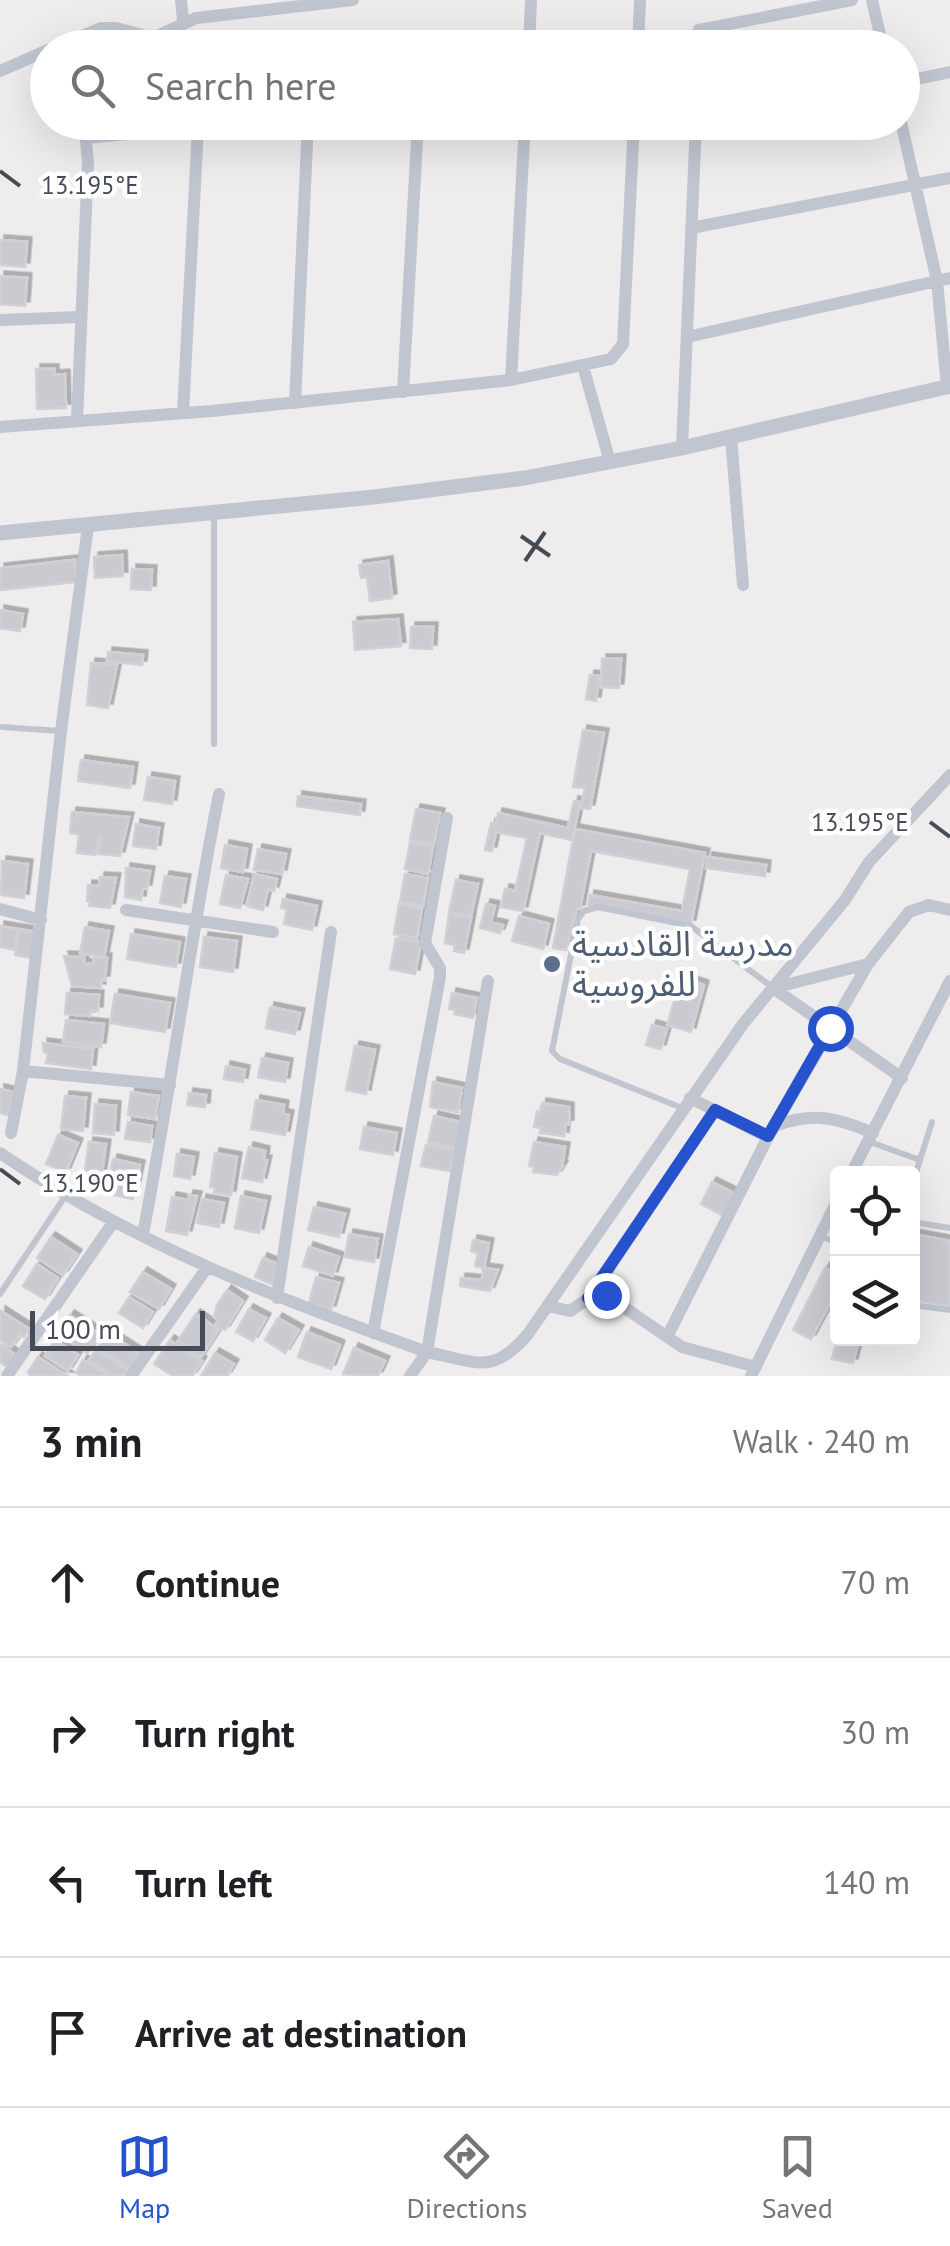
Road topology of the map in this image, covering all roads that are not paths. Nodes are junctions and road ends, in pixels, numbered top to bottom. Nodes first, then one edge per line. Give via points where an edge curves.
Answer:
1 (181, 0) edge
2 (353, 0) edge
3 (531, 0) edge
4 (640, 0) edge
5 (852, 0) edge
6 (872, 0) edge
7 (288, 4) edge
8 (184, 22) junction
9 (168, 30) edge
10 (529, 30) edge
11 (639, 30) edge
12 (700, 30) edge
13 (879, 30) edge
14 (30, 58) edge
15 (0, 71) edge
16 (950, 72) edge
17 (920, 78) edge
18 (86, 140) edge
19 (197, 140) edge
20 (307, 140) edge
21 (417, 140) edge
22 (524, 140) edge
23 (633, 140) edge
24 (695, 140) edge
25 (905, 140) edge
26 (950, 178) edge
27 (916, 185) junction
28 (691, 228) junction
29 (944, 280) edge
30 (80, 316) junction
31 (0, 320) edge
32 (687, 337) junction
33 (583, 366) junction
34 (511, 380) junction
35 (949, 386) edge
36 (403, 392) junction
37 (296, 403) junction
38 (184, 413) junction
39 (78, 421) junction
40 (0, 427) edge
41 (731, 437) junction
42 (682, 448) junction
43 (610, 462) junction
44 (214, 513) junction
45 (88, 526) junction
46 (0, 532) edge
47 (744, 584) dead end
48 (2, 727) edge
49 (61, 731) junction
50 (214, 744) dead end
51 (950, 776) edge
52 (219, 794) dead end
53 (447, 818) dead end
54 (0, 909) edge
55 (126, 910) dead end
56 (950, 910) edge
57 (195, 918) junction
58 (41, 920) junction
59 (273, 932) dead end
60 (331, 932) dead end
61 (868, 964) junction
62 (488, 980) dead end
63 (950, 981) edge
64 (774, 988) junction
65 (830, 1028) junction
66 (23, 1071) junction
67 (902, 1078) junction
68 (170, 1085) junction
69 (686, 1103) junction
70 (715, 1110) junction
71 (932, 1122) dead end
72 (771, 1131) junction
73 (11, 1133) dead end
74 (871, 1137) junction
75 (0, 1153) edge
76 (920, 1160) junction
77 (855, 1166) edge
78 (918, 1166) edge
79 (66, 1195) junction
80 (830, 1214) edge
81 (114, 1221) junction
82 (920, 1223) edge
83 (950, 1228) edge
84 (143, 1234) junction
85 (818, 1236) junction
86 (830, 1240) edge
87 (206, 1269) junction
88 (0, 1272) edge
89 (11, 1277) junction
90 (0, 1294) edge
91 (277, 1298) junction
92 (588, 1298) junction
93 (548, 1306) junction
94 (920, 1306) edge
95 (950, 1310) edge
96 (373, 1333) junction
97 (667, 1337) junction
98 (427, 1352) junction
99 (754, 1372) edge
100 (6, 1376) edge
101 (131, 1376) edge
102 (410, 1376) edge

1 - 8 street
2 - 7 street
3 - 10 street
4 - 11 street
5 - 12 street
6 - 13 street
7 - 8 street
8 - 9 street
14 - 15 street
16 - 17 street
18 - 30 street
19 - 38 street
20 - 37 street
21 - 36 street
22 - 34 street
23 - 33 street via 623,344 610,359
24 - 28 street
25 - 27 street
26 - 27 street
27 - 28 street
27 - 29 street
28 - 32 street
29 - 32 street
29 - 35 street
30 - 31 street
30 - 39 street
32 - 42 street
33 - 34 street
33 - 43 street
34 - 36 street
35 - 41 street
36 - 37 street
37 - 38 street
38 - 39 street
39 - 40 street
41 - 42 street
41 - 47 street
42 - 43 street
43 - 44 street via 473,486
44 - 45 street
44 - 50 lane
45 - 46 street
45 - 49 street
48 - 49 lane
49 - 58 street
51 - 64 street via 870,862
52 - 57 street
53 - 96 street via 425,943 440,977
54 - 58 street
55 - 57 street
56 - 61 street via 930,905 909,912
57 - 59 street
57 - 68 street
58 - 66 street
60 - 91 street
61 - 64 street
61 - 65 street
62 - 98 street
63 - 67 street
64 - 65 street
64 - 69 street
64 - 69 lane via 691,926 598,907 584,911 552,1051
65 - 67 street
65 - 72 street
66 - 68 street
66 - 73 street
67 - 74 street
68 - 84 street
69 - 70 street
69 - 93 street
70 - 72 street
70 - 92 street
71 - 76 lane
72 - 74 street via 800,1117 822,1116
72 - 97 street
74 - 76 lane
74 - 77 street
75 - 79 street
76 - 78 lane
79 - 81 street
79 - 89 lane
80 - 85 street
81 - 84 street
81 - 100 street
82 - 83 lane
84 - 87 street
85 - 86 lane
85 - 99 street
87 - 91 street
87 - 101 street
88 - 89 lane
89 - 90 lane
91 - 96 street
92 - 93 street via 570,1311
92 - 97 street via 606,1295
93 - 98 street via 500,1362
94 - 95 lane
96 - 98 street
97 - 99 street
98 - 102 street

